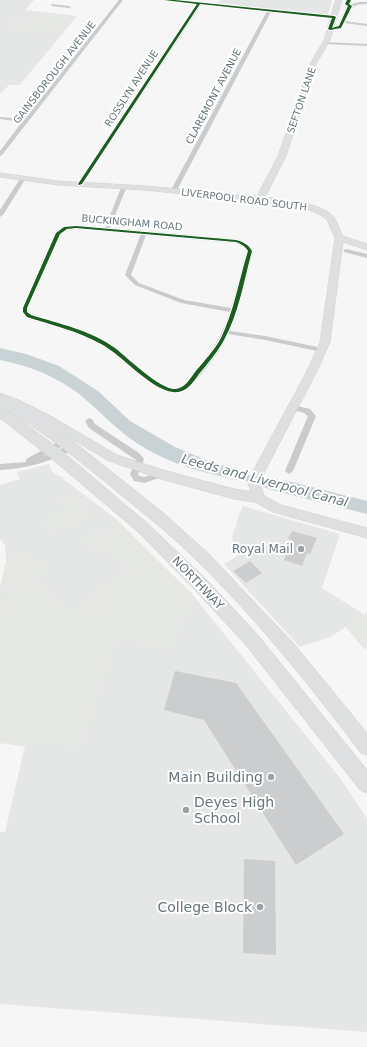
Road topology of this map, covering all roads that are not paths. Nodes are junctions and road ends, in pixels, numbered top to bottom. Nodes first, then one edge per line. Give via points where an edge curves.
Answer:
1 (67, 0) edge
2 (121, 0) edge
3 (166, 0) edge
4 (340, 0) edge
5 (367, 3) edge
6 (199, 4) junction
7 (52, 5) dead end
8 (62, 6) junction
9 (69, 7) dead end
10 (268, 10) junction
11 (334, 17) junction
12 (342, 22) junction
13 (367, 25) edge
14 (330, 29) junction
15 (325, 43) junction
16 (367, 45) edge
17 (0, 118) edge
18 (26, 121) junction
19 (0, 154) edge
20 (0, 175) edge
21 (23, 178) junction
22 (80, 184) junction
23 (124, 186) junction
24 (174, 190) junction
25 (260, 199) junction
26 (0, 215) edge
27 (107, 229) junction
28 (144, 233) junction
29 (339, 238) junction
30 (367, 247) edge
31 (346, 251) dead end
32 (367, 256) edge
33 (233, 310) junction
34 (226, 332) junction
35 (322, 350) junction
36 (0, 398) edge
37 (293, 407) junction
38 (0, 412) edge
39 (89, 421) dead end
40 (60, 448) junction
41 (138, 466) junction
42 (0, 467) edge
43 (288, 471) dead end
44 (259, 498) junction
45 (367, 534) edge
46 (367, 746) edge
47 (367, 784) edge

1 - 8 street
2 - 18 street, GAINSBOROUGH AVENUE
3 - 6 street
4 - 11 main road, SEFTON LANE
5 - 12 street via 355,3 350,6
6 - 10 street
6 - 22 street, ROSSLYN AVENUE
7 - 8 street
8 - 9 street
10 - 11 street
10 - 24 street, CLAREMONT AVENUE
11 - 14 main road, SEFTON LANE
12 - 13 street
12 - 14 street via 337,29
14 - 15 main road, SEFTON LANE
15 - 16 street
15 - 25 main road, SEFTON LANE via 313,64 282,156
17 - 18 street
18 - 19 street, GAINSBOROUGH AVENUE
20 - 21 main road, LIVERPOOL ROAD SOUTH
21 - 22 main road, LIVERPOOL ROAD SOUTH
21 - 26 street
22 - 23 main road, LIVERPOOL ROAD SOUTH
23 - 24 main road, LIVERPOOL ROAD SOUTH
23 - 27 street
24 - 25 main road, LIVERPOOL ROAD SOUTH
25 - 29 main road, LIVERPOOL ROAD SOUTH via 306,206 322,212 331,218
27 - 28 street, BUCKINGHAM ROAD
27 - 34 street, BUCKINGHAM ROAD via 70,227 58,233 25,308 29,316 91,337 112,348 162,386 175,391 186,387 218,348
28 - 33 street via 128,275 132,280 183,302
28 - 33 street, BUCKINGHAM ROAD via 236,241 245,245 250,251
29 - 30 main road
29 - 35 main road, LIVERPOOL ROAD SOUTH
31 - 32 street
33 - 34 street, BUCKINGHAM ROAD
34 - 35 street
35 - 37 main road, LIVERPOOL ROAD SOUTH
36 - 40 highway via 40,425 42,431
36 - 41 main road via 45,418 104,453
37 - 43 street via 312,416
37 - 44 main road, LIVERPOOL ROAD SOUTH via 254,484
38 - 40 highway, NORTHWAY
39 - 41 street via 92,426 136,455 140,459
40 - 42 street via 44,460 21,466
40 - 46 highway, NORTHWAY via 172,529 204,559 271,629
40 - 47 highway, NORTHWAY via 201,585 261,651
41 - 44 main road via 234,494
44 - 45 main road via 278,509

